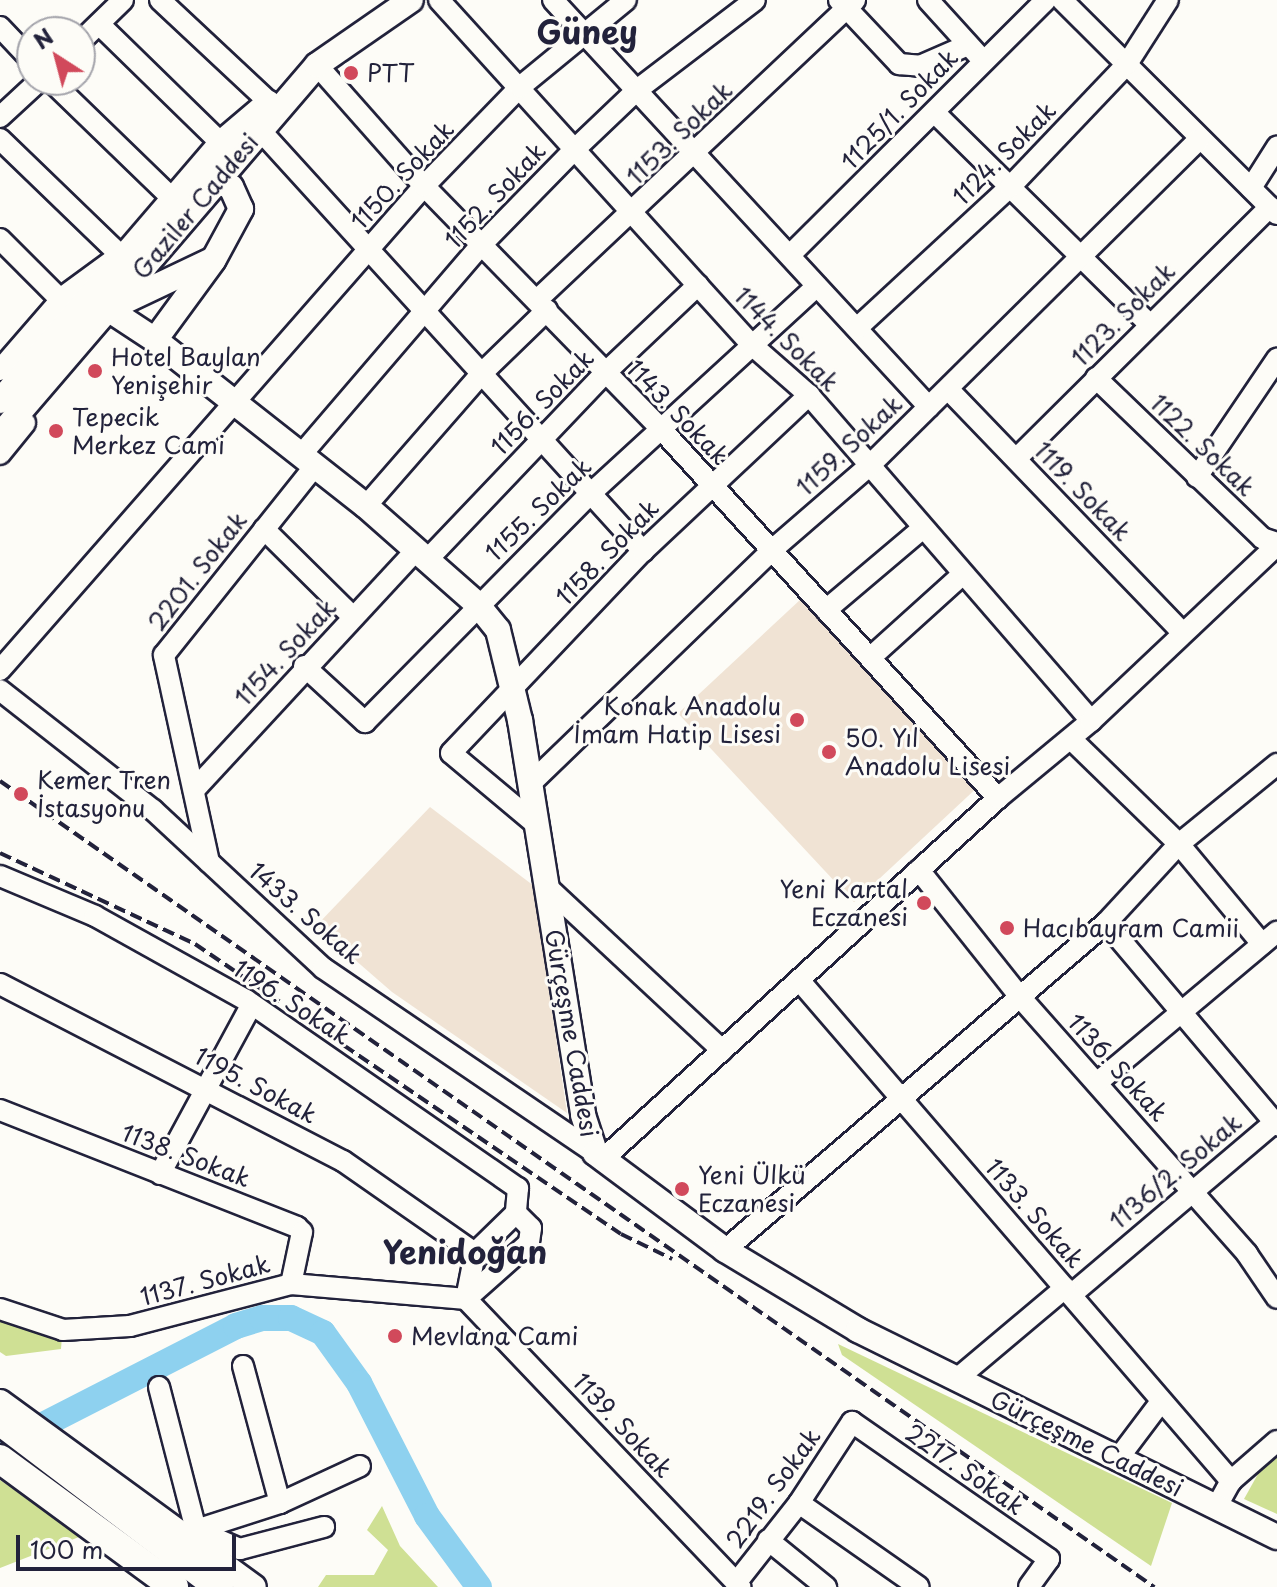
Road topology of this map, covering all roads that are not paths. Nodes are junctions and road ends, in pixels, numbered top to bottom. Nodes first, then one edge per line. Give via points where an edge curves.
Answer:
1 (123, 0) edge
2 (160, 0) edge
3 (391, 0) edge
4 (411, 0) edge
5 (439, 0) edge
6 (553, 0) edge
7 (626, 0) edge
8 (755, 0) edge
9 (928, 0) edge
10 (1046, 0) edge
11 (1062, 0) edge
12 (1168, 0) edge
13 (847, 2) edge
14 (99, 24) junction
15 (0, 27) edge
16 (96, 27) edge
17 (584, 33) junction
18 (16, 44) edge
19 (968, 45) junction
20 (983, 60) junction
21 (1127, 64) junction
22 (317, 65) junction
23 (520, 87) junction
24 (637, 90) junction
25 (23, 96) edge
26 (67, 96) edge
27 (269, 102) junction
28 (936, 114) junction
29 (0, 117) edge
30 (259, 129) junction
31 (0, 139) edge
32 (1199, 140) junction
33 (221, 143) junction
34 (1277, 147) edge
35 (573, 151) junction
36 (695, 155) junction
37 (210, 178) junction
38 (424, 186) junction
39 (1010, 187) junction
40 (1251, 188) junction
41 (174, 200) junction
42 (1273, 211) edge
43 (633, 213) junction
44 (0, 239) edge
45 (482, 244) junction
46 (369, 249) junction
47 (120, 255) junction
48 (790, 255) junction
49 (1080, 256) junction
50 (214, 259) junction
51 (698, 285) junction
52 (817, 286) junction
53 (61, 300) junction
54 (542, 305) junction
55 (108, 309) junction
56 (426, 312) junction
57 (1148, 323) junction
58 (857, 328) junction
59 (155, 340) junction
60 (752, 345) junction
61 (5, 355) edge
62 (1277, 359) edge
63 (605, 373) junction
64 (481, 374) junction
65 (1096, 378) junction
66 (948, 389) junction
67 (809, 395) junction
68 (0, 401) edge
69 (235, 404) junction
70 (929, 407) junction
71 (661, 429) junction
72 (0, 435) edge
73 (540, 442) junction
74 (0, 454) edge
75 (1016, 459) junction
76 (308, 461) junction
77 (869, 466) junction
78 (1197, 477) junction
79 (712, 484) junction
80 (589, 495) junction
81 (366, 506) junction
82 (264, 529) junction
83 (922, 529) junction
84 (1277, 544) edge
85 (772, 550) junction
86 (643, 551) junction
87 (422, 555) junction
88 (962, 575) junction
89 (477, 604) junction
90 (826, 610) junction
91 (353, 617) junction
92 (1181, 631) junction
93 (870, 658) junction
94 (304, 666) junction
95 (0, 670) edge
96 (514, 686) junction
97 (0, 690) edge
98 (1091, 721) junction
99 (1071, 739) junction
100 (1277, 764) edge
101 (530, 784) junction
102 (194, 790) junction
103 (998, 798) junction
104 (537, 825) junction
105 (1179, 844) junction
106 (209, 862) junction
107 (919, 870) junction
108 (0, 876) edge
109 (546, 886) junction
110 (1106, 923) junction
111 (1270, 938) edge
112 (799, 980) junction
113 (0, 984) edge
114 (1020, 997) junction
115 (252, 1004) junction
116 (1182, 1011) junction
117 (722, 1050) junction
118 (1098, 1082) junction
119 (207, 1088) junction
120 (901, 1098) junction
121 (0, 1110) edge
122 (1276, 1122) edge
123 (598, 1156) junction
124 (160, 1174) junction
125 (1192, 1190) junction
126 (516, 1213) junction
127 (725, 1250) junction
128 (475, 1253) junction
129 (291, 1284) junction
130 (1068, 1291) junction
131 (1277, 1298) edge
132 (466, 1299) junction
133 (0, 1309) edge
134 (243, 1366) dead end
135 (958, 1378) junction
136 (159, 1387) dead end
137 (1160, 1403) junction
138 (4, 1414) edge
139 (852, 1422) joint
140 (1277, 1441) edge
141 (1117, 1460) junction
142 (11, 1466) edge
143 (360, 1466) dead end
144 (1231, 1481) junction
145 (280, 1503) junction
146 (799, 1503) junction
147 (1217, 1506) junction
148 (324, 1527) dead end
149 (196, 1530) junction
150 (1277, 1537) edge
151 (768, 1540) junction
152 (240, 1549) junction
153 (134, 1558) junction
154 (236, 1583) edge
155 (738, 1585) edge
156 (144, 1587) edge
157 (174, 1587) edge
158 (826, 1587) edge
159 (919, 1587) edge
160 (1029, 1587) edge

1 - 14 street
2 - 27 street
3 - 27 main road, Gaziler Caddesi via 313,51
4 - 22 main road, Gaziler Caddesi
5 - 23 street, 1144. Sokak
6 - 17 street
7 - 17 street, 1150. Sokak
8 - 24 street, 1152. Sokak
9 - 19 street
10 - 20 street, 1125/1. Sokak
11 - 21 street
12 - 21 street, 1124. Sokak
13 - 19 street via 899,64 920,66
13 - 36 street, 1153. Sokak
14 - 16 street
14 - 33 street
15 - 18 street
17 - 23 street, 1150. Sokak
17 - 24 street
19 - 20 street
20 - 28 street, 1125/1. Sokak
21 - 32 street
21 - 39 street, 1124. Sokak
22 - 30 main road, Gaziler Caddesi
22 - 38 street, 1143. Sokak
23 - 35 street, 1144. Sokak
23 - 38 street, 1150. Sokak
24 - 35 street, 1152. Sokak
24 - 36 street
25 - 29 street
26 - 41 street
27 - 33 main road, Gaziler Caddesi
28 - 39 street
28 - 48 street, 1125/1. Sokak
30 - 37 main road, Gaziler Caddesi
30 - 46 street
31 - 47 street
32 - 40 street
32 - 49 street, 1159. Sokak
33 - 37 main road, Gaziler Caddesi
34 - 40 street
35 - 43 street, 1144. Sokak
35 - 45 street, 1152. Sokak
36 - 43 street, 1153. Sokak
36 - 48 street
37 - 41 main road, Gaziler Caddesi
37 - 50 main road via 238,196 241,209
37 - 55 main road, Gaziler Caddesi
38 - 45 street, 1143. Sokak
38 - 46 street, 1150. Sokak
39 - 49 street
39 - 58 street, 1124. Sokak
40 - 42 street
41 - 47 main road, Gaziler Caddesi
42 - 57 street, 1123. Sokak
43 - 51 street, 1144. Sokak
43 - 54 street, 1153. Sokak
44 - 53 street
45 - 54 street, 1143. Sokak
45 - 56 street, 1152. Sokak
46 - 56 street
46 - 69 street, 1150. Sokak
47 - 53 street
47 - 68 main road, Gaziler Caddesi
48 - 52 street
49 - 57 street
49 - 66 street, 1159. Sokak
50 - 55 main road
50 - 59 main road
51 - 60 street, 1144. Sokak
51 - 63 street, 1156. Sokak
52 - 58 street
52 - 60 street, 1155. Sokak
53 - 61 street
54 - 63 street, 1143. Sokak
54 - 64 street, 1153. Sokak
55 - 59 main road, Gürçeşme Caddesi
55 - 72 main road, Gaziler Caddesi
55 - 74 street via 101,328
56 - 64 street
56 - 76 street, 1152. Sokak
57 - 65 street, 1123. Sokak
58 - 70 street
59 - 69 main road, Gürçeşme Caddesi
60 - 67 street, 1144. Sokak
60 - 71 street, 1155. Sokak
62 - 78 street
63 - 71 street, 1143. Sokak
63 - 73 street, 1156. Sokak
64 - 73 street
64 - 81 street, 1153. Sokak
65 - 75 street, 1123. Sokak
65 - 78 street, 1122. Sokak
66 - 70 street, 1159. Sokak
66 - 75 street, 1119. Sokak
67 - 77 street, 1144. Sokak
67 - 79 street, 1158. Sokak
69 - 76 main road, Gürçeşme Caddesi
69 - 95 street, 1150. Sokak
70 - 77 street, 1159. Sokak
71 - 79 street, 1143. Sokak
71 - 80 street, 1155. Sokak
73 - 80 street
73 - 87 street, 1156. Sokak
75 - 92 street, 1119. Sokak
76 - 81 main road, Gürçeşme Caddesi
76 - 82 street, 2201. Sokak
77 - 83 street, 1144. Sokak
77 - 85 street, 1159. Sokak
78 - 84 street, 1122. Sokak via 1262,538
79 - 85 street, 1143. Sokak
79 - 86 street, 1158. Sokak
80 - 86 street
80 - 89 street, 1155. Sokak
81 - 87 main road, Gürçeşme Caddesi
82 - 91 street
82 - 102 street, 2201. Sokak via 164,655
83 - 88 street, 1144. Sokak
83 - 90 street
84 - 92 street
85 - 90 street, 1143. Sokak
85 - 101 street, 1159. Sokak
86 - 96 street, 1158. Sokak
87 - 89 main road, Gürçeşme Caddesi
87 - 91 street, 1154. Sokak
88 - 93 street
88 - 98 street, 1144. Sokak
89 - 94 street, 1155. Sokak via 365,722
89 - 96 main road, Gürçeşme Caddesi via 498,630
90 - 93 street, 1143. Sokak
91 - 94 street, 1154. Sokak
92 - 98 street
93 - 103 street, 1143. Sokak
94 - 102 street, 1154. Sokak
96 - 101 main road, Gürçeşme Caddesi
96 - 104 street, 1158. Sokak via 451,753
97 - 106 street, 1433. Sokak via 153,810
98 - 99 street
99 - 103 street
99 - 105 street
100 - 105 street
101 - 104 main road, Gürçeşme Caddesi
102 - 106 street, 2201. Sokak
103 - 107 street
104 - 109 main road, Gürçeşme Caddesi
105 - 110 street
105 - 111 street
106 - 123 street, 1433. Sokak via 323,968
107 - 112 street
107 - 114 street, 1136. Sokak
108 - 115 street, 1196. Sokak via 95,916
109 - 117 street
109 - 123 main road, Gürçeşme Caddesi via 583,1115
110 - 114 street
110 - 116 street
111 - 116 street
112 - 117 street
112 - 120 street, 1133. Sokak
113 - 119 street, 1195. Sokak
114 - 118 street, 1136. Sokak
114 - 120 street
115 - 119 street
115 - 126 street, 1196. Sokak via 501,1174 518,1188
116 - 118 street
116 - 122 street
117 - 123 street
118 - 125 street, 1136. Sokak
119 - 124 street
119 - 128 street, 1195. Sokak via 343,1161
120 - 127 street
120 - 130 street, 1133. Sokak
121 - 124 street, 1138. Sokak
122 - 125 street, 1136/2. Sokak
123 - 127 main road, Gürçeşme Caddesi
124 - 129 street, 1138. Sokak via 297,1227 302,1232
125 - 130 street, 1136/2. Sokak
125 - 131 street, 1136. Sokak
126 - 128 street
126 - 132 street via 531,1228 529,1243
127 - 135 main road, Gürçeşme Caddesi via 858,1330
128 - 132 street
129 - 132 street, 1137. Sokak
129 - 133 street, 1137. Sokak via 130,1326 63,1330
130 - 135 street, 1136/2. Sokak
130 - 137 street, 1133. Sokak
132 - 155 street, 1139. Sokak
134 - 145 street
135 - 141 main road, Gürçeşme Caddesi
136 - 149 street
137 - 141 street
137 - 144 street, 1133. Sokak
138 - 154 highway
139 - 146 street, 2219. Sokak
139 - 160 street, 2217. Sokak via 1049,1559
140 - 144 street
141 - 147 main road, Gürçeşme Caddesi
142 - 153 highway
143 - 145 street
144 - 147 street
145 - 149 street
146 - 151 street, 2219. Sokak
146 - 159 street
147 - 150 main road, Gürçeşme Caddesi
148 - 152 street
149 - 152 street
151 - 155 street, 2219. Sokak
151 - 158 street
152 - 154 street
153 - 156 main road
153 - 157 highway

